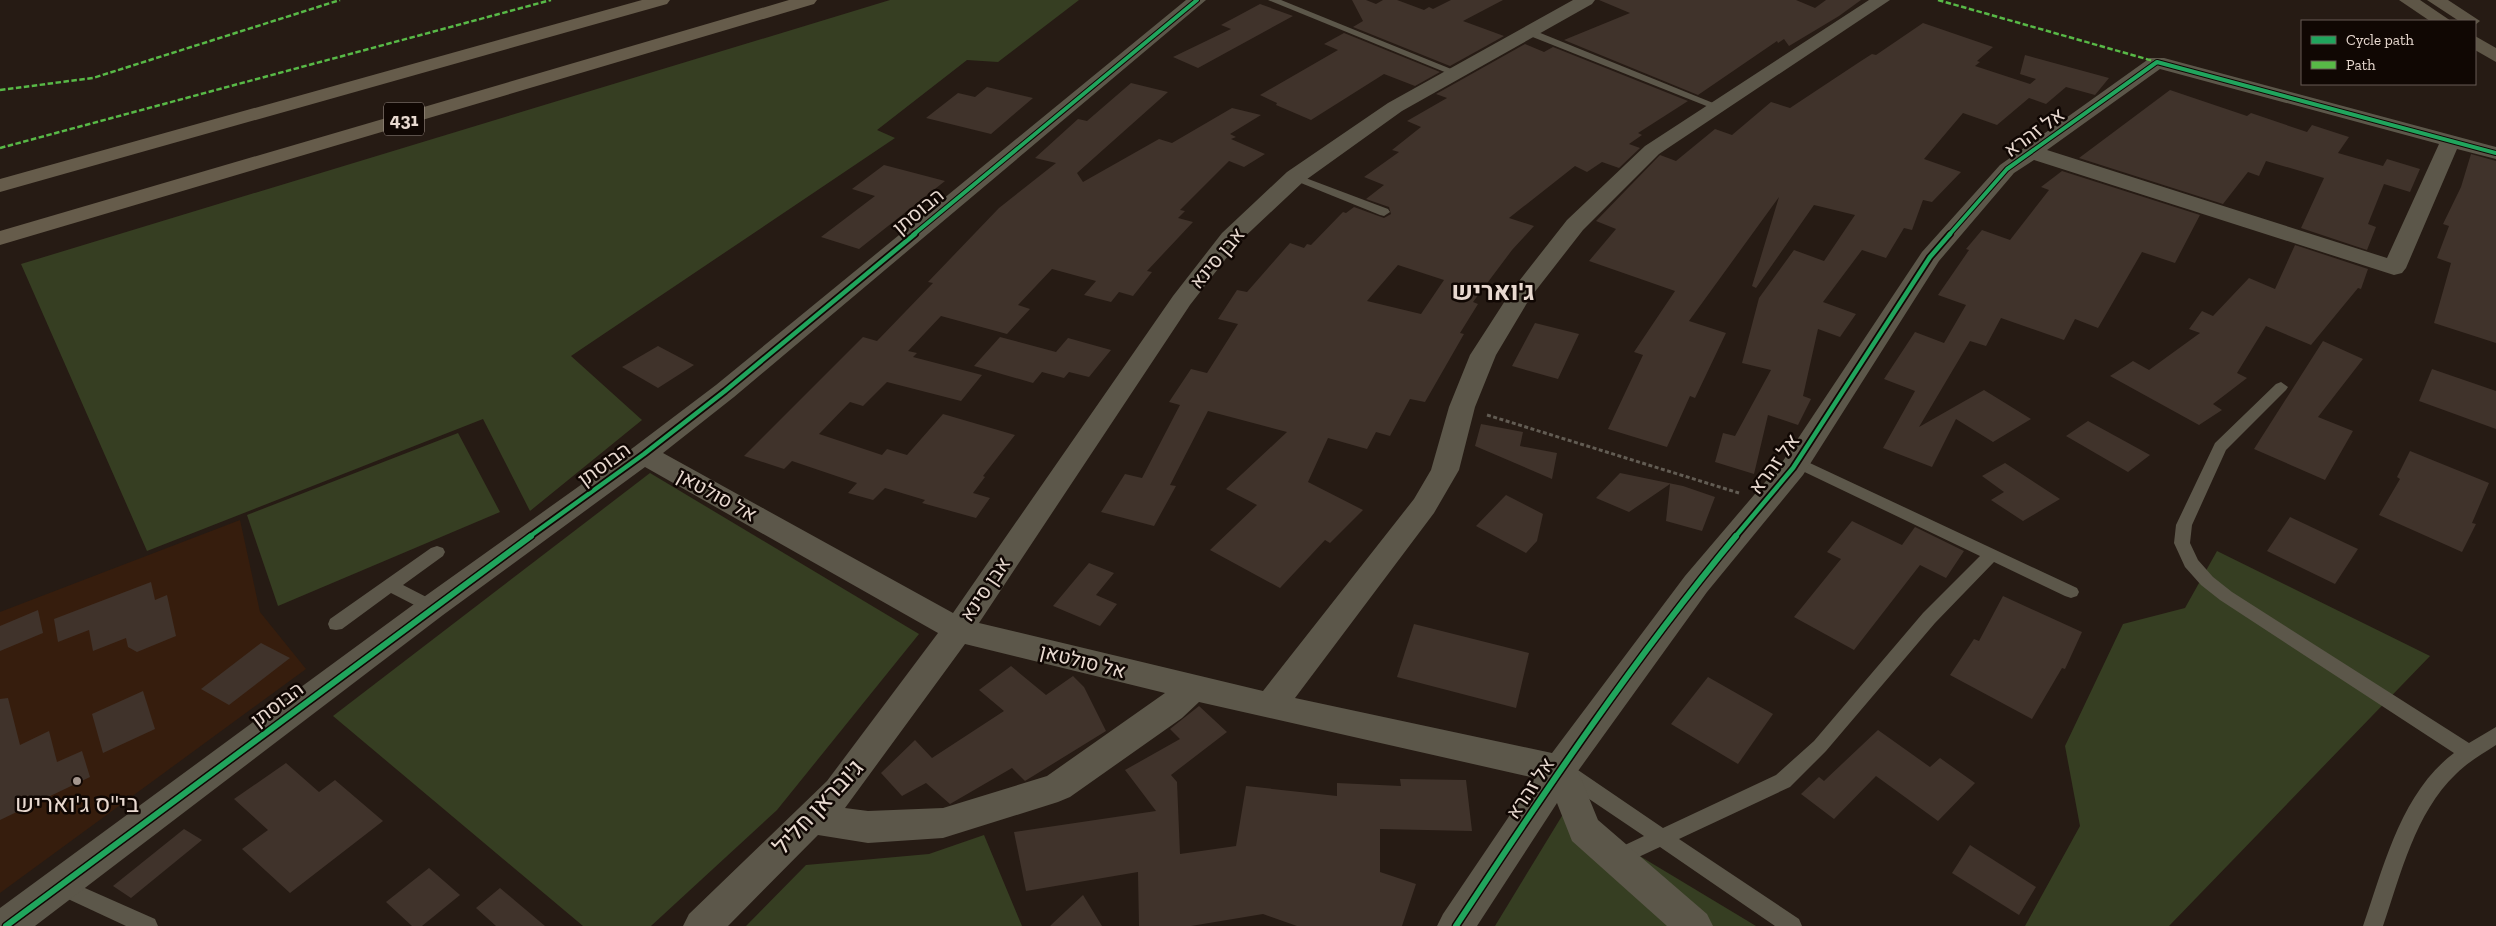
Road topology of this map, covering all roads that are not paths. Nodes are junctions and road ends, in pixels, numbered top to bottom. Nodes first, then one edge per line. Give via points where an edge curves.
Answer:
1 (660, 0) edge
2 (808, 0) edge
3 (1197, 0) edge
4 (1273, 0) edge
5 (1586, 0) edge
6 (1881, 0) edge
7 (2408, 0) edge
8 (2436, 0) edge
9 (2440, 20) edge
10 (2469, 20) edge
11 (2476, 25) edge
12 (1529, 32) junction
13 (2496, 37) edge
14 (2476, 43) edge
15 (2496, 56) edge
16 (1456, 73) junction
17 (1718, 107) junction
18 (2451, 140) junction
19 (2031, 152) junction
20 (2496, 153) edge
21 (1295, 177) junction
22 (0, 186) edge
23 (1384, 212) dead end
24 (0, 238) edge
25 (2281, 387) dead end
26 (644, 454) junction
27 (1797, 462) junction
28 (437, 552) dead end
29 (1992, 554) junction
30 (390, 585) junction
31 (2071, 592) dead end
32 (432, 607) junction
33 (336, 624) dead end
34 (958, 630) junction
35 (1193, 688) junction
36 (1270, 706) junction
37 (2496, 734) edge
38 (2470, 754) junction
39 (1560, 769) junction
40 (811, 819) junction
41 (1661, 838) junction
42 (1615, 859) junction
43 (60, 886) junction
44 (6, 926) edge
45 (148, 926) edge
46 (702, 926) edge
47 (1456, 926) edge
48 (1694, 926) edge
49 (1792, 926) edge
50 (2373, 926) edge

1 - 22 highway, 431
2 - 24 highway, 431
3 - 26 street, הבוסתן
4 - 16 lane
5 - 12 street, אבן סינא
6 - 17 street
7 - 9 main road
8 - 10 main road
11 - 13 main road
12 - 16 street, אבן סינא
12 - 17 lane
14 - 15 main road
16 - 21 street, אבן סינא via 1395,107
17 - 36 street via 1652,150 1575,225 1520,295 1483,355 1462,407 1445,470 1424,506
18 - 19 street, אל זהרא via 2157,62
18 - 19 street via 2394,268
18 - 20 street
19 - 27 street, אל זהרא via 2007,169 1930,257
21 - 23 lane
21 - 34 street, אבן סינא via 1230,238 1181,301
25 - 38 lane via 2220,447 2184,525 2182,543 2191,563 2226,596
26 - 32 street, הבוסתן
26 - 34 street, אל סולטאן
27 - 29 lane
27 - 39 street, אל זהרא via 1696,584
28 - 30 lane
29 - 31 lane
29 - 41 lane via 1929,618 1820,746 1783,781
30 - 32 lane
30 - 33 lane
32 - 43 street, הבוסתן
34 - 35 street, אל סולטאן
34 - 40 street, ג'ובראן חליל via 839,792
35 - 36 street, אל סולטאן
35 - 40 street via 1170,709 1058,787 943,823 868,827
36 - 39 street, אל סולטאן
37 - 38 lane
38 - 50 lane via 2450,767 2420,809 2405,838
39 - 41 lane
39 - 42 street via 1585,830
39 - 47 street, אל זהרא
40 - 46 street, ג'ובראן חליל
41 - 42 lane
41 - 49 lane
42 - 48 street
43 - 44 street, הבוסתן
43 - 45 lane

